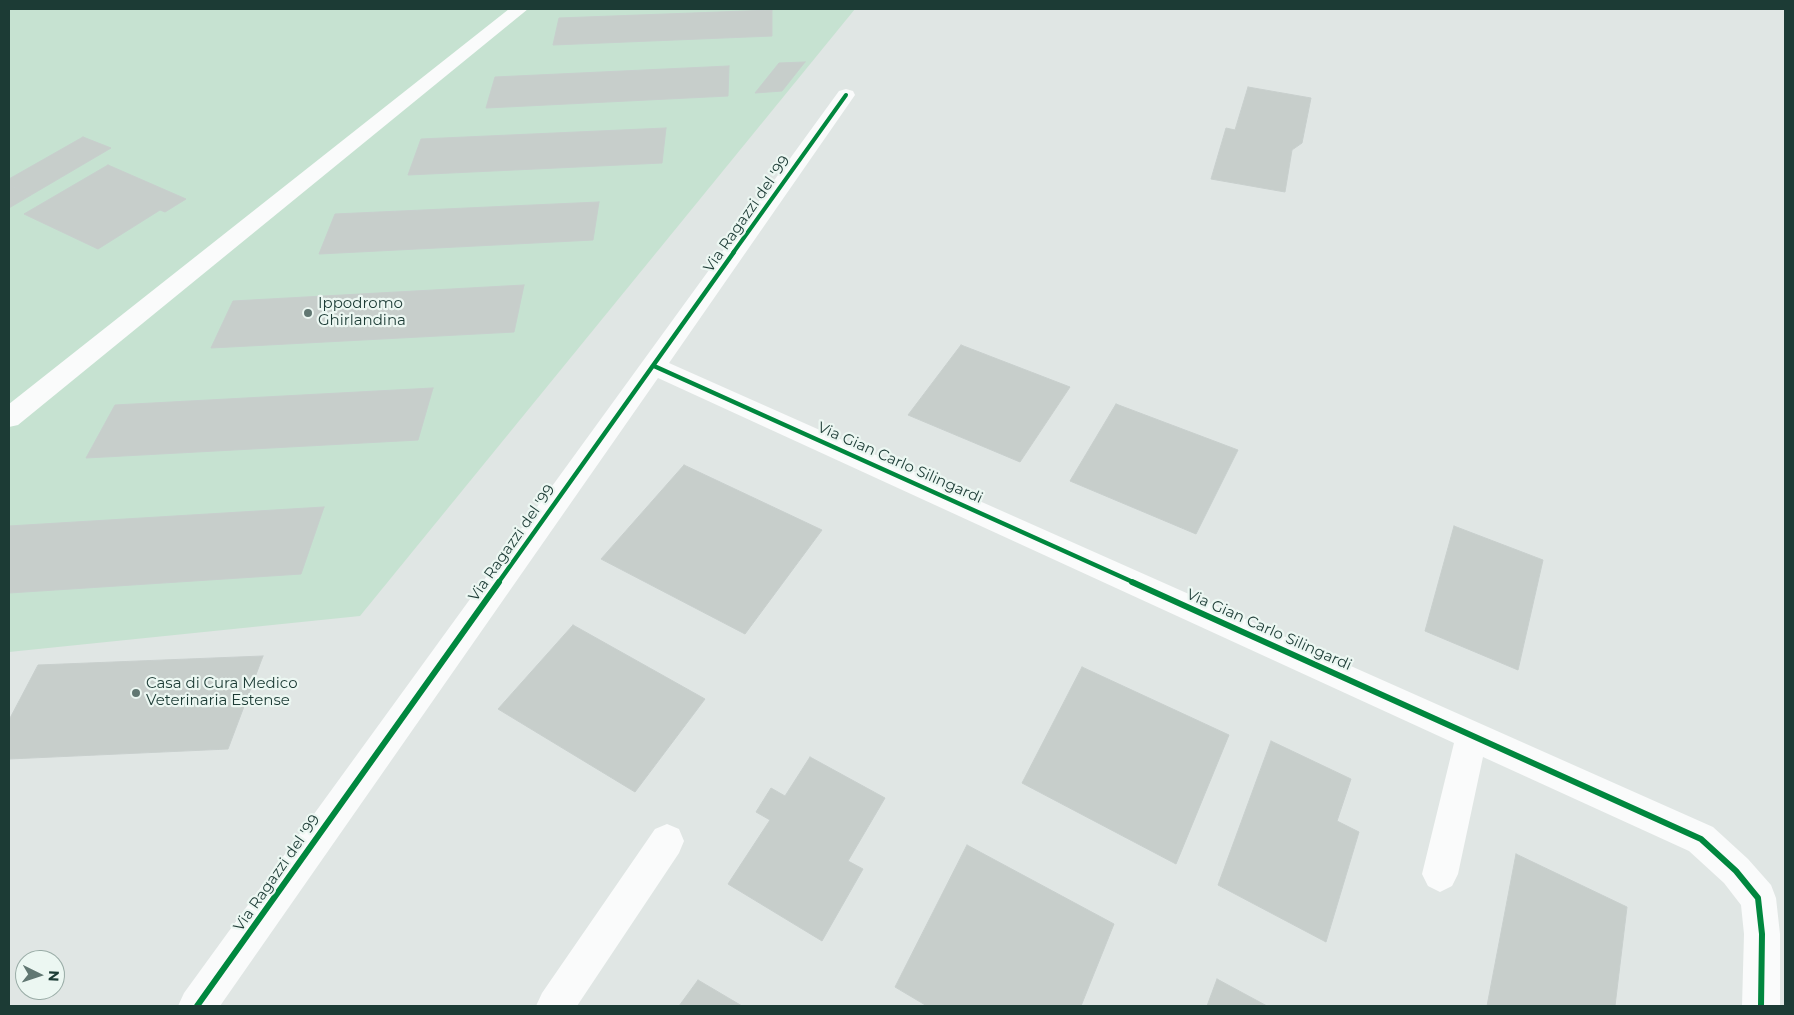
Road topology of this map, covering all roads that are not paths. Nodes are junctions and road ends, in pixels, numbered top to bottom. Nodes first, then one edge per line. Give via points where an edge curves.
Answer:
1 (519, 9) edge
2 (846, 95) dead end
3 (654, 366) junction
4 (9, 418) edge
5 (1472, 736) junction
6 (667, 841) dead end
7 (1440, 874) dead end
8 (197, 1006) edge
9 (555, 1006) edge
10 (1761, 1006) edge

1 - 4 street
2 - 3 street, Via Ragazzi del '99
3 - 5 street, Via Gian Carlo Silingardi
3 - 8 street, Via Ragazzi del '99
5 - 7 street
5 - 10 street, Via Gian Carlo Silingardi via 1701,839 1736,871 1758,898 1762,934
6 - 9 street

